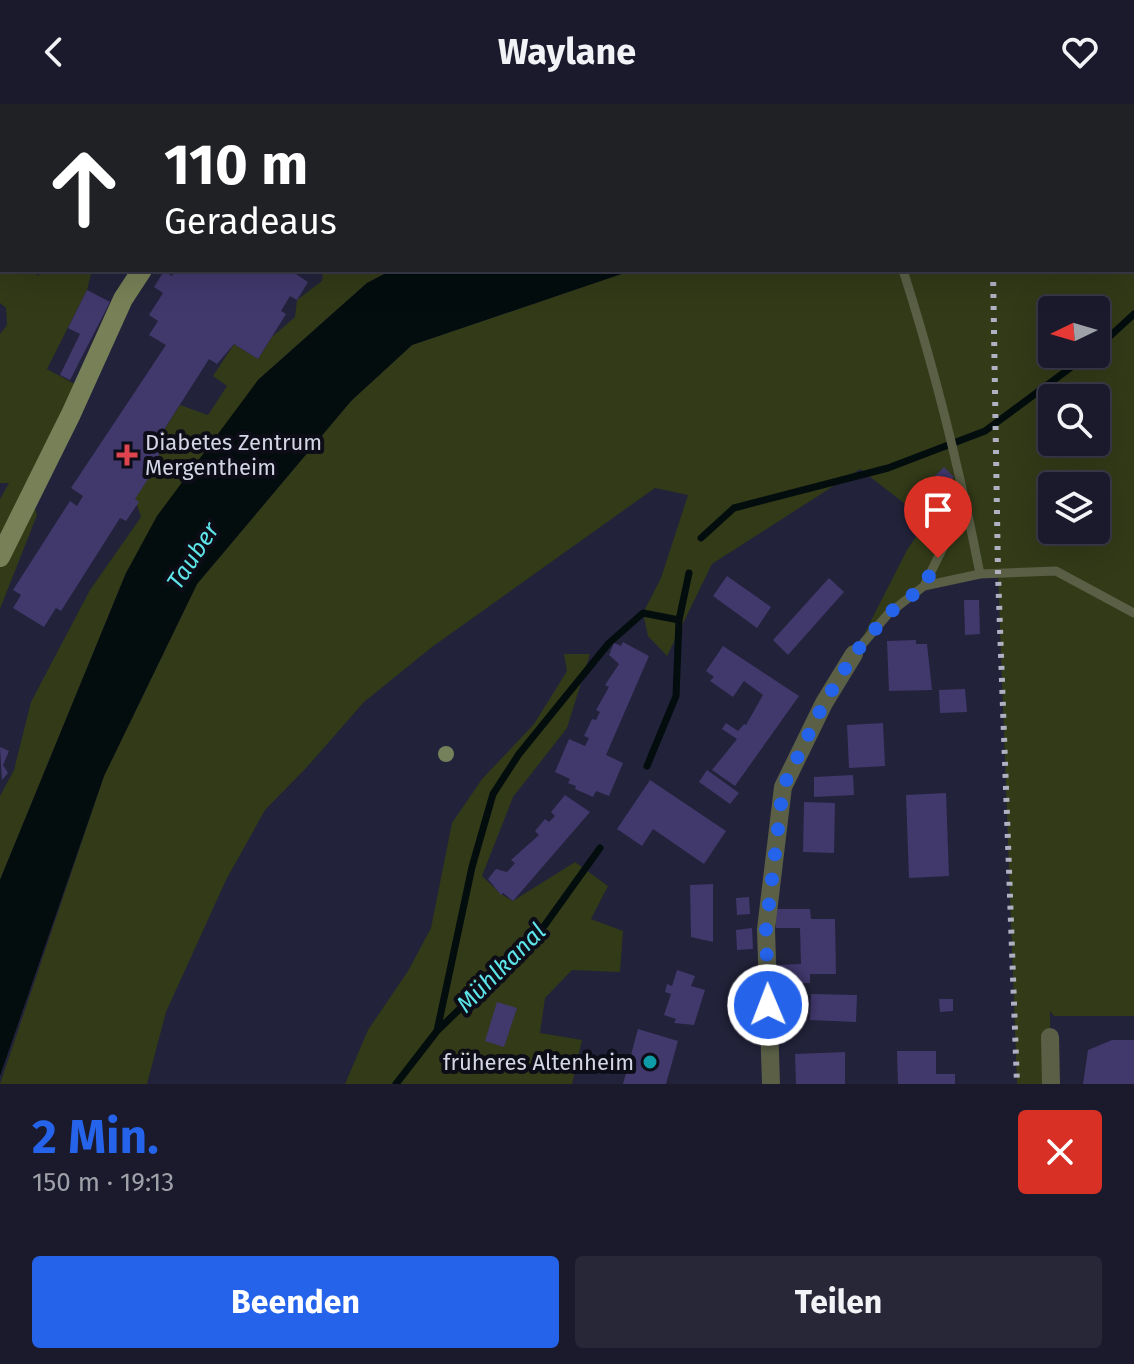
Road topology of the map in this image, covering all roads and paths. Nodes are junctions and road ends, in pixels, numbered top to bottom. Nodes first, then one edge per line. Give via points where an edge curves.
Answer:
1 (141, 272) edge
2 (904, 272) edge
3 (966, 501) junction
4 (0, 557) edge
5 (980, 574) junction
6 (924, 586) junction
7 (1134, 613) edge
8 (854, 654) joint
9 (1050, 1037) dead end
10 (771, 1084) edge
11 (1051, 1084) edge

1 - 4 street
2 - 3 lane
3 - 5 lane
3 - 6 lane
5 - 6 lane
5 - 7 lane via 1056,571
6 - 8 lane via 888,614
8 - 10 street via 783,787 766,929
9 - 11 street

